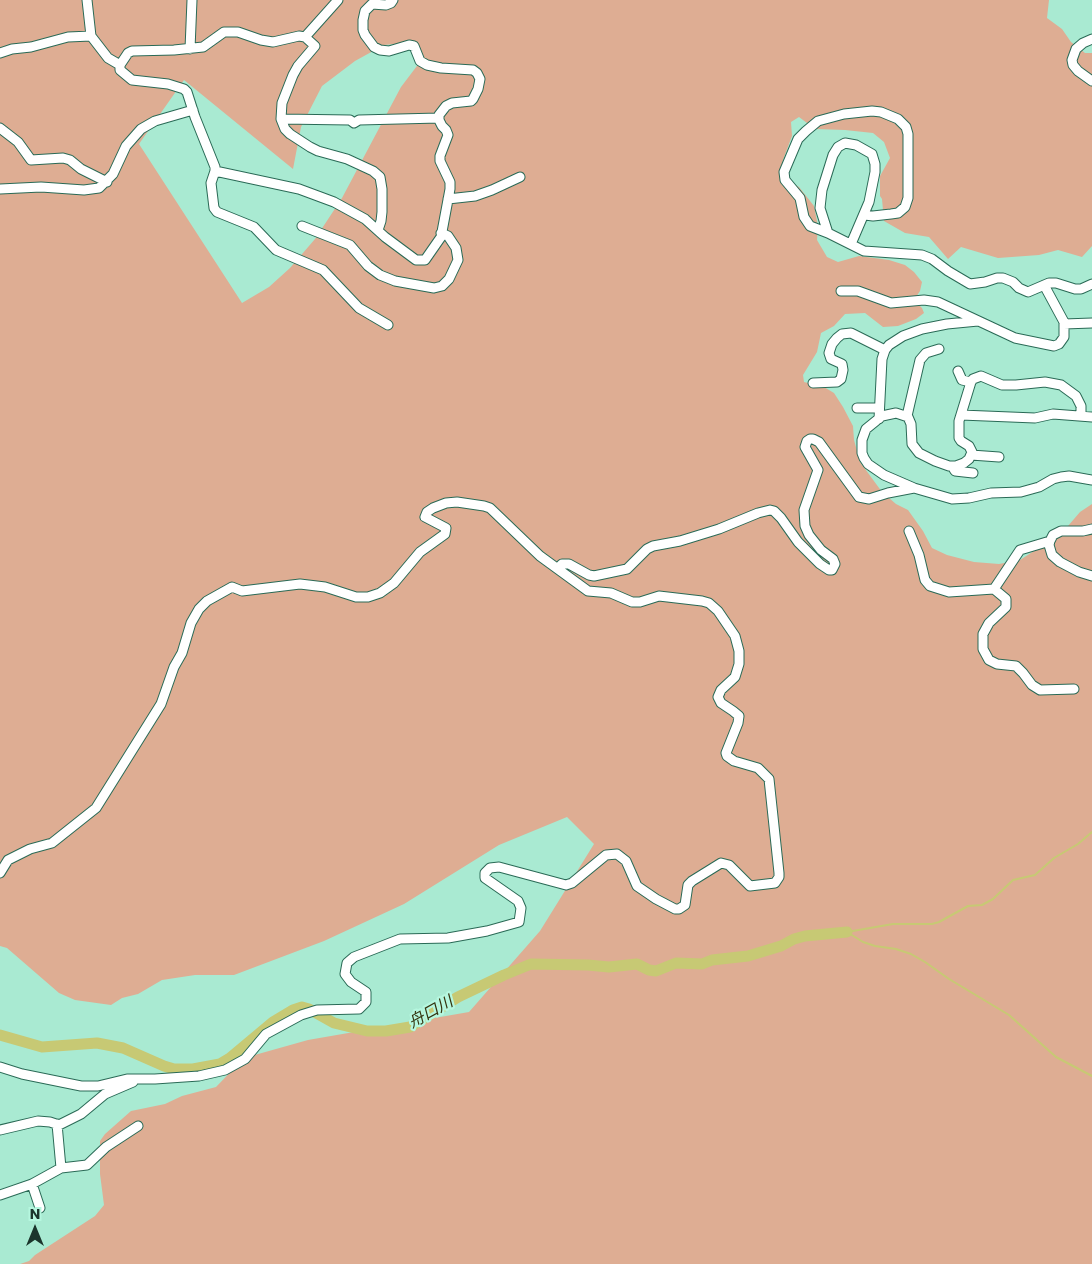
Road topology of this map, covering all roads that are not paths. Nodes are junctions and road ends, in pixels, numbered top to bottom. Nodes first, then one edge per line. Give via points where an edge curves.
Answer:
1 (87, 0) edge
2 (192, 0) edge
3 (338, 0) edge
4 (393, 0) edge
5 (91, 36) junction
6 (305, 37) junction
7 (1092, 39) edge
8 (190, 49) junction
9 (0, 53) edge
10 (120, 65) junction
11 (1092, 81) edge
12 (193, 110) junction
13 (439, 118) junction
14 (281, 120) junction
15 (0, 128) edge
16 (216, 172) junction
17 (520, 177) dead end
18 (107, 182) junction
19 (0, 188) edge
20 (448, 200) junction
21 (865, 214) junction
22 (302, 226) dead end
23 (378, 230) junction
24 (442, 233) junction
25 (828, 233) junction
26 (851, 244) junction
27 (1092, 284) edge
28 (1044, 285) junction
29 (840, 291) dead end
30 (978, 322) junction
31 (1092, 323) edge
32 (1064, 324) junction
33 (388, 325) dead end
34 (939, 349) dead end
35 (885, 350) junction
36 (958, 371) dead end
37 (971, 382) junction
38 (813, 383) dead end
39 (857, 408) dead end
40 (878, 408) junction
41 (960, 415) junction
42 (907, 416) junction
43 (1081, 416) junction
44 (1092, 417) edge
45 (879, 419) junction
46 (971, 455) junction
47 (999, 457) dead end
48 (952, 466) junction
49 (973, 473) dead end
50 (1092, 480) edge
51 (914, 488) junction
52 (1092, 529) edge
53 (909, 531) dead end
54 (1050, 541) junction
55 (559, 570) junction
56 (1092, 576) edge
57 (994, 589) junction
58 (1074, 689) dead end
59 (0, 873) edge
60 (0, 1067) edge
61 (137, 1079) junction
62 (57, 1124) junction
63 (138, 1126) dead end
64 (0, 1130) edge
65 (61, 1168) junction
66 (32, 1184) junction
67 (0, 1195) edge
68 (40, 1208) dead end

1 - 5 street
2 - 8 street
3 - 6 street
4 - 13 street via 386,5 372,4 365,11 363,30 374,47 389,51 414,46 420,61 427,65 473,70 480,80 473,99 446,106
5 - 9 street via 68,37
5 - 10 street via 113,63
6 - 8 street via 273,42 229,32 220,34 203,47
6 - 14 street via 315,46 295,70 282,102
7 - 11 street via 1076,50 1072,60 1078,71
8 - 10 street via 132,51
10 - 12 street via 120,70 132,80 184,89
12 - 16 street
12 - 18 street via 155,121 141,129 126,146
13 - 14 street
13 - 20 street via 448,135 440,156 450,182
14 - 23 street via 290,134 310,147 347,159 377,174 382,189
15 - 18 street via 18,142 31,160 70,160
16 - 23 street via 308,192 347,209
16 - 33 street via 210,183 217,212 254,227 276,250 324,270 359,308
17 - 20 street via 476,196
18 - 19 street via 95,189
20 - 24 street
21 - 25 street via 874,178 874,158 863,148 845,143 833,155 820,196
21 - 25 street via 898,213 905,207 908,198 907,130 904,123 872,111 818,121 798,139 784,177 800,198 806,222
21 - 26 street
22 - 24 street via 350,245 380,275 434,288 449,279 458,260 456,248
23 - 24 street via 420,261 425,260
25 - 26 street
26 - 28 street via 870,252 922,255 970,284 1003,278 1028,292
27 - 28 street via 1081,289 1056,283
28 - 32 street
29 - 30 street via 858,291 891,303 938,302
30 - 32 street via 1015,338 1054,346 1062,342
30 - 35 street via 940,325 912,332 893,341
31 - 32 street
34 - 42 street via 920,360
35 - 38 street via 851,333 842,334 836,338 829,353 831,359 842,364 841,380
35 - 40 street
36 - 37 street via 962,380
37 - 41 street
37 - 43 street via 981,376 1002,385 1045,382 1061,385 1076,396
39 - 40 street
40 - 45 street
41 - 43 street
41 - 46 street via 959,438 969,446
42 - 45 street via 890,413
42 - 48 street via 911,424 912,444 920,453
43 - 44 street
45 - 51 street via 866,429 862,445 864,458 874,469
46 - 47 street
46 - 48 street via 964,463
48 - 49 street via 955,471
50 - 51 street via 1062,477 1032,489 958,499
51 - 55 street via 869,499 859,497 819,442 810,439 805,447 818,470 804,510 805,526 821,550 833,558 832,570 820,564 798,542 782,518 770,510 719,529 653,546 627,569 594,576 569,564 562,564
52 - 54 street via 1061,531
53 - 57 street via 925,580 930,586 950,592
54 - 56 street via 1050,552 1055,558
54 - 57 street via 1020,550
55 - 59 street via 490,508 446,503 432,508 426,517 445,527 445,534 420,552 394,583 368,597 300,584 242,591 229,588 207,601 195,615 161,704 96,808 52,843 8,860
55 - 61 street via 588,591 611,593 632,602 659,596 702,601 713,606 724,618 735,636 739,651 735,676 718,697 739,716 726,753 734,761 758,768 769,779 779,860 777,881 770,885 750,886 729,865 721,863 692,881 688,885 685,905 675,909 637,886 626,861 617,854 606,855 566,885 499,867 490,868 485,878 520,904 521,917 517,924 448,938 400,939 354,957 347,963 345,974 366,992 366,1002 359,1008 317,1010 300,1015 266,1034 245,1060 225,1070 183,1078
57 - 58 street via 1006,599 1007,604 983,634 983,649 989,660 1016,666 1040,690
60 - 61 street via 81,1086
61 - 62 street via 105,1094 81,1114
62 - 64 street via 38,1121
62 - 65 street
63 - 65 street via 106,1147 88,1165
65 - 66 street
66 - 67 street
66 - 68 street

